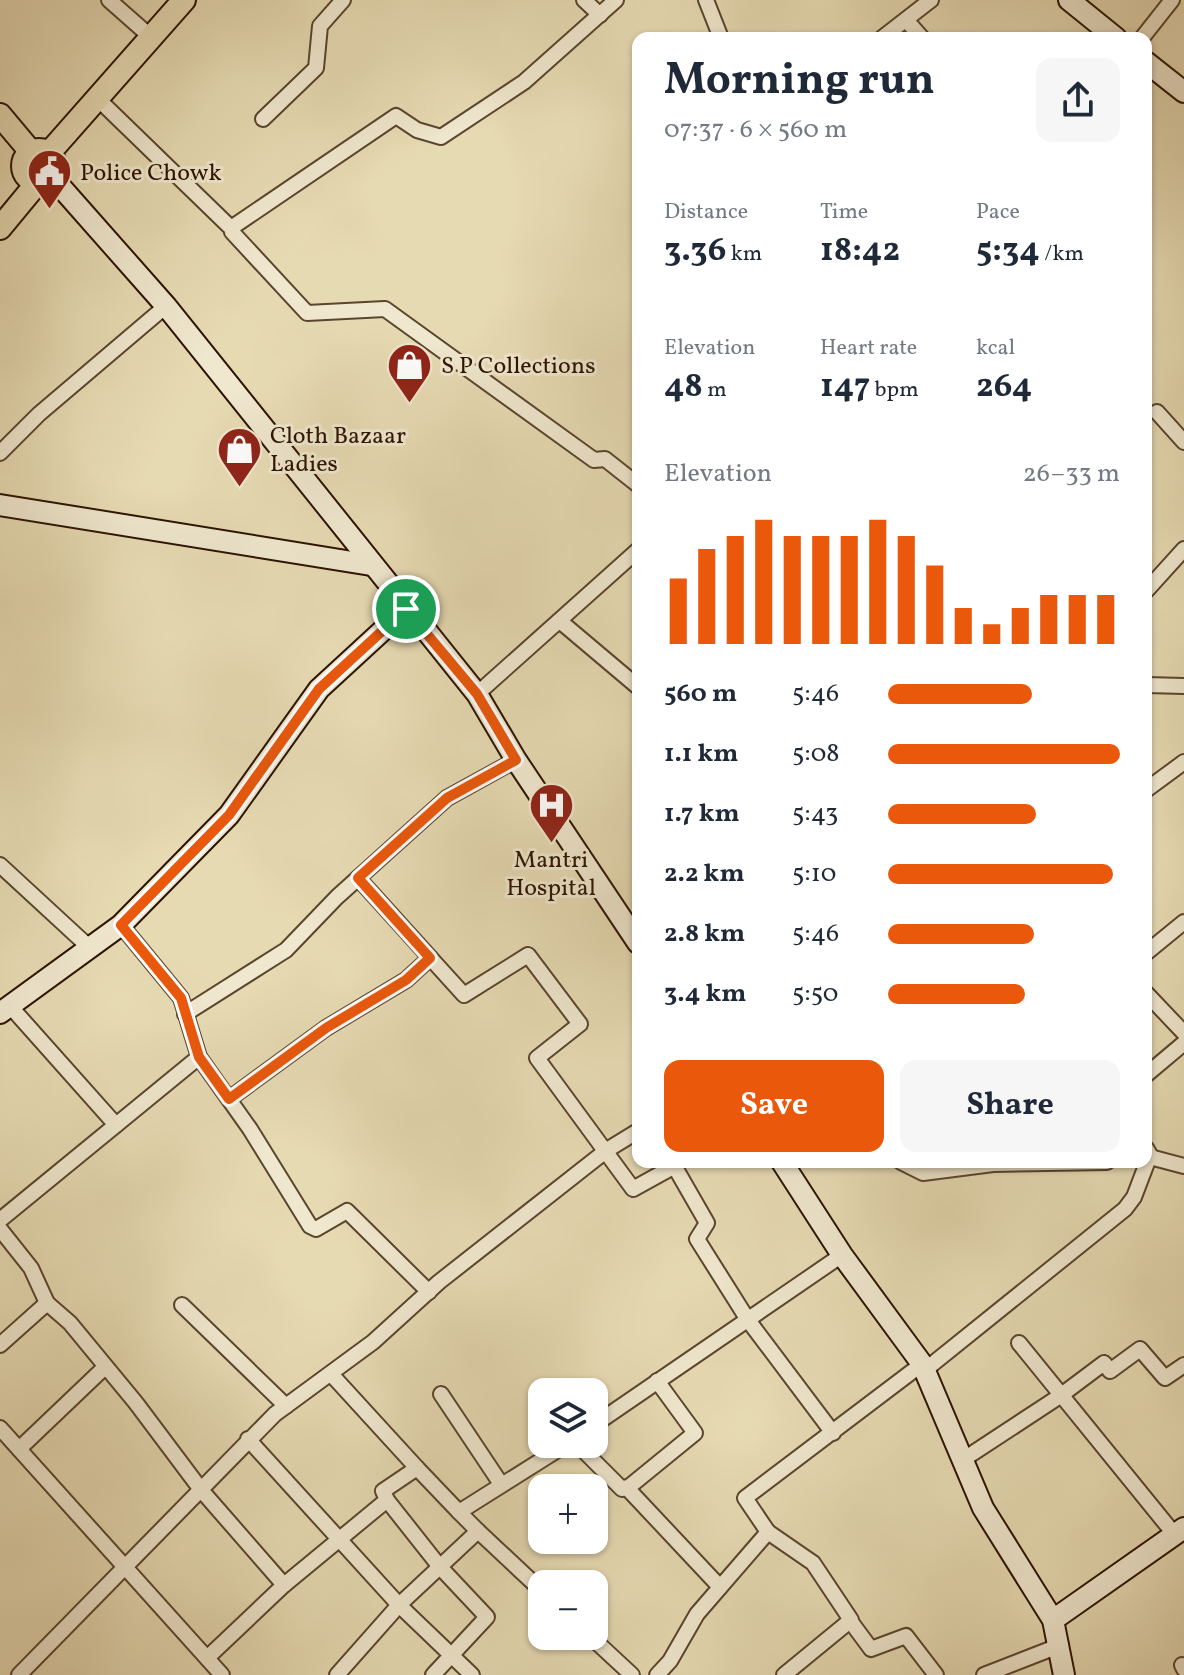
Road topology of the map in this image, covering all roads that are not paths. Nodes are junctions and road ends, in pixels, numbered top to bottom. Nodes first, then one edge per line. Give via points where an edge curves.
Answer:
1 (109, 0) edge
2 (184, 0) edge
3 (343, 0) edge
4 (584, 0) edge
5 (616, 0) edge
6 (706, 0) edge
7 (931, 0) edge
8 (1069, 0) edge
9 (1172, 0) edge
10 (600, 15) junction
11 (907, 21) junction
12 (719, 32) edge
13 (891, 32) edge
14 (917, 32) edge
15 (1109, 32) edge
16 (1147, 32) edge
17 (152, 38) junction
18 (1152, 67) edge
19 (1184, 92) edge
20 (98, 99) junction
21 (0, 115) edge
22 (263, 119) dead end
23 (40, 153) junction
24 (39, 179) junction
25 (0, 209) edge
26 (0, 228) edge
27 (232, 229) junction
28 (166, 306) junction
29 (1157, 412) dead end
30 (1184, 442) edge
31 (0, 453) edge
32 (632, 480) edge
33 (0, 505) edge
34 (1184, 549) edge
35 (632, 556) edge
36 (371, 565) junction
37 (1152, 584) edge
38 (406, 609) junction
39 (561, 622) junction
40 (632, 682) edge
41 (1152, 685) edge
42 (1184, 686) edge
43 (477, 694) junction
44 (516, 760) junction
45 (1184, 762) edge
46 (1152, 786) edge
47 (0, 865) edge
48 (358, 878) junction
49 (1184, 922) edge
50 (121, 925) junction
51 (632, 934) edge
52 (90, 948) junction
53 (1152, 948) edge
54 (430, 958) junction
55 (1152, 999) edge
56 (5, 1009) edge
57 (185, 1014) junction
58 (1184, 1033) edge
59 (1184, 1043) edge
60 (199, 1057) junction
61 (1152, 1070) edge
62 (229, 1099) junction
63 (116, 1125) junction
64 (632, 1135) edge
65 (607, 1150) junction
66 (1152, 1155) edge
67 (1184, 1166) edge
68 (786, 1168) edge
69 (913, 1168) edge
70 (962, 1168) edge
71 (1143, 1168) edge
72 (0, 1220) edge
73 (0, 1229) edge
74 (842, 1255) junction
75 (429, 1292) junction
76 (47, 1303) junction
77 (182, 1305) dead end
78 (748, 1320) junction
79 (1019, 1343) dead end
80 (0, 1345) edge
81 (1184, 1365) edge
82 (105, 1367) junction
83 (924, 1367) junction
84 (331, 1374) junction
85 (657, 1381) junction
86 (441, 1394) dead end
87 (1060, 1396) junction
88 (286, 1406) junction
89 (608, 1415) edge
90 (0, 1428) edge
91 (833, 1433) junction
92 (248, 1439) junction
93 (19, 1449) junction
94 (544, 1458) edge
95 (591, 1458) edge
96 (964, 1459) junction
97 (417, 1468) junction
98 (501, 1484) junction
99 (627, 1488) junction
100 (202, 1491) junction
101 (387, 1500) junction
102 (459, 1512) junction
103 (478, 1531) junction
104 (768, 1532) junction
105 (1180, 1532) edge
106 (339, 1539) junction
107 (124, 1565) junction
108 (440, 1567) junction
109 (528, 1578) edge
110 (284, 1585) junction
111 (720, 1587) junction
112 (399, 1605) junction
113 (1053, 1620) junction
114 (851, 1622) junction
115 (1061, 1645) junction
116 (605, 1650) edge
117 (452, 1656) junction
118 (207, 1658) junction
119 (19, 1675) edge
120 (222, 1675) edge
121 (337, 1675) edge
122 (433, 1675) edge
123 (472, 1675) edge
124 (632, 1675) edge
125 (657, 1675) edge
126 (784, 1675) edge
127 (936, 1675) edge
128 (984, 1675) edge
129 (1064, 1675) edge

1 - 17 street
2 - 17 main road
3 - 22 street via 320,26 316,68
4 - 10 street
5 - 10 street
6 - 12 street
7 - 11 street
8 - 15 street
9 - 16 street
10 - 27 street via 524,82 441,137 396,116
11 - 13 street
11 - 14 street
17 - 20 main road
18 - 19 street
20 - 23 main road
20 - 27 street
21 - 23 main road
23 - 24 main road via 55,160
24 - 25 main road
24 - 26 main road
24 - 28 street
27 - 32 street via 307,313 385,309 594,460 605,459
28 - 31 street
28 - 36 street
29 - 30 street
33 - 36 street
34 - 37 street
35 - 39 street
36 - 38 street
38 - 43 street
38 - 50 street via 319,689 229,815
39 - 40 street
39 - 43 street
41 - 42 street
43 - 44 street
44 - 48 street via 447,798
44 - 51 street
45 - 46 street
47 - 52 street
48 - 54 street
48 - 57 street via 286,950
49 - 53 street
50 - 52 street
50 - 57 street via 181,998
52 - 56 street
54 - 62 street via 406,980 326,1028
54 - 65 street via 465,995 528,955 580,1024 537,1058
55 - 58 street
56 - 63 street
57 - 60 street
59 - 61 street
60 - 62 street
60 - 63 street
62 - 75 street via 310,1226 316,1229 347,1211
63 - 72 street
64 - 65 street
65 - 75 street
65 - 78 street via 635,1190 676,1169 707,1223 697,1239
66 - 67 street
68 - 74 street
69 - 70 street via 923,1173
71 - 83 street via 1125,1209
73 - 76 street via 31,1268
74 - 78 street
74 - 83 street
75 - 84 street
76 - 80 street
76 - 82 street
77 - 88 street
78 - 85 street
78 - 91 street
79 - 87 street
81 - 87 street via 1165,1378 1140,1349 1110,1371 1104,1363
82 - 93 street
82 - 100 street
83 - 91 street
83 - 96 street
84 - 88 street
84 - 97 street
85 - 89 street
85 - 99 street via 695,1433
86 - 98 street
87 - 96 street
87 - 105 street
88 - 92 street
90 - 93 street
91 - 104 street via 745,1498
92 - 100 street
92 - 106 street
93 - 107 street
94 - 98 street
95 - 99 street
96 - 113 street via 983,1508
97 - 101 street via 383,1491
97 - 102 street
98 - 102 street
99 - 111 street
100 - 107 street
100 - 110 street
101 - 106 street
101 - 108 street
102 - 103 street
103 - 108 street
103 - 109 street
104 - 111 street
104 - 114 street via 813,1563
105 - 113 street
106 - 110 street
106 - 112 street
107 - 118 street
107 - 119 street
108 - 112 street
108 - 117 street via 487,1617
110 - 118 street
111 - 125 street
112 - 117 street
112 - 121 street
113 - 115 street
114 - 126 street
114 - 127 street via 871,1649 906,1636
115 - 128 street
115 - 129 street
116 - 124 street
117 - 122 street
117 - 123 street
118 - 120 street

